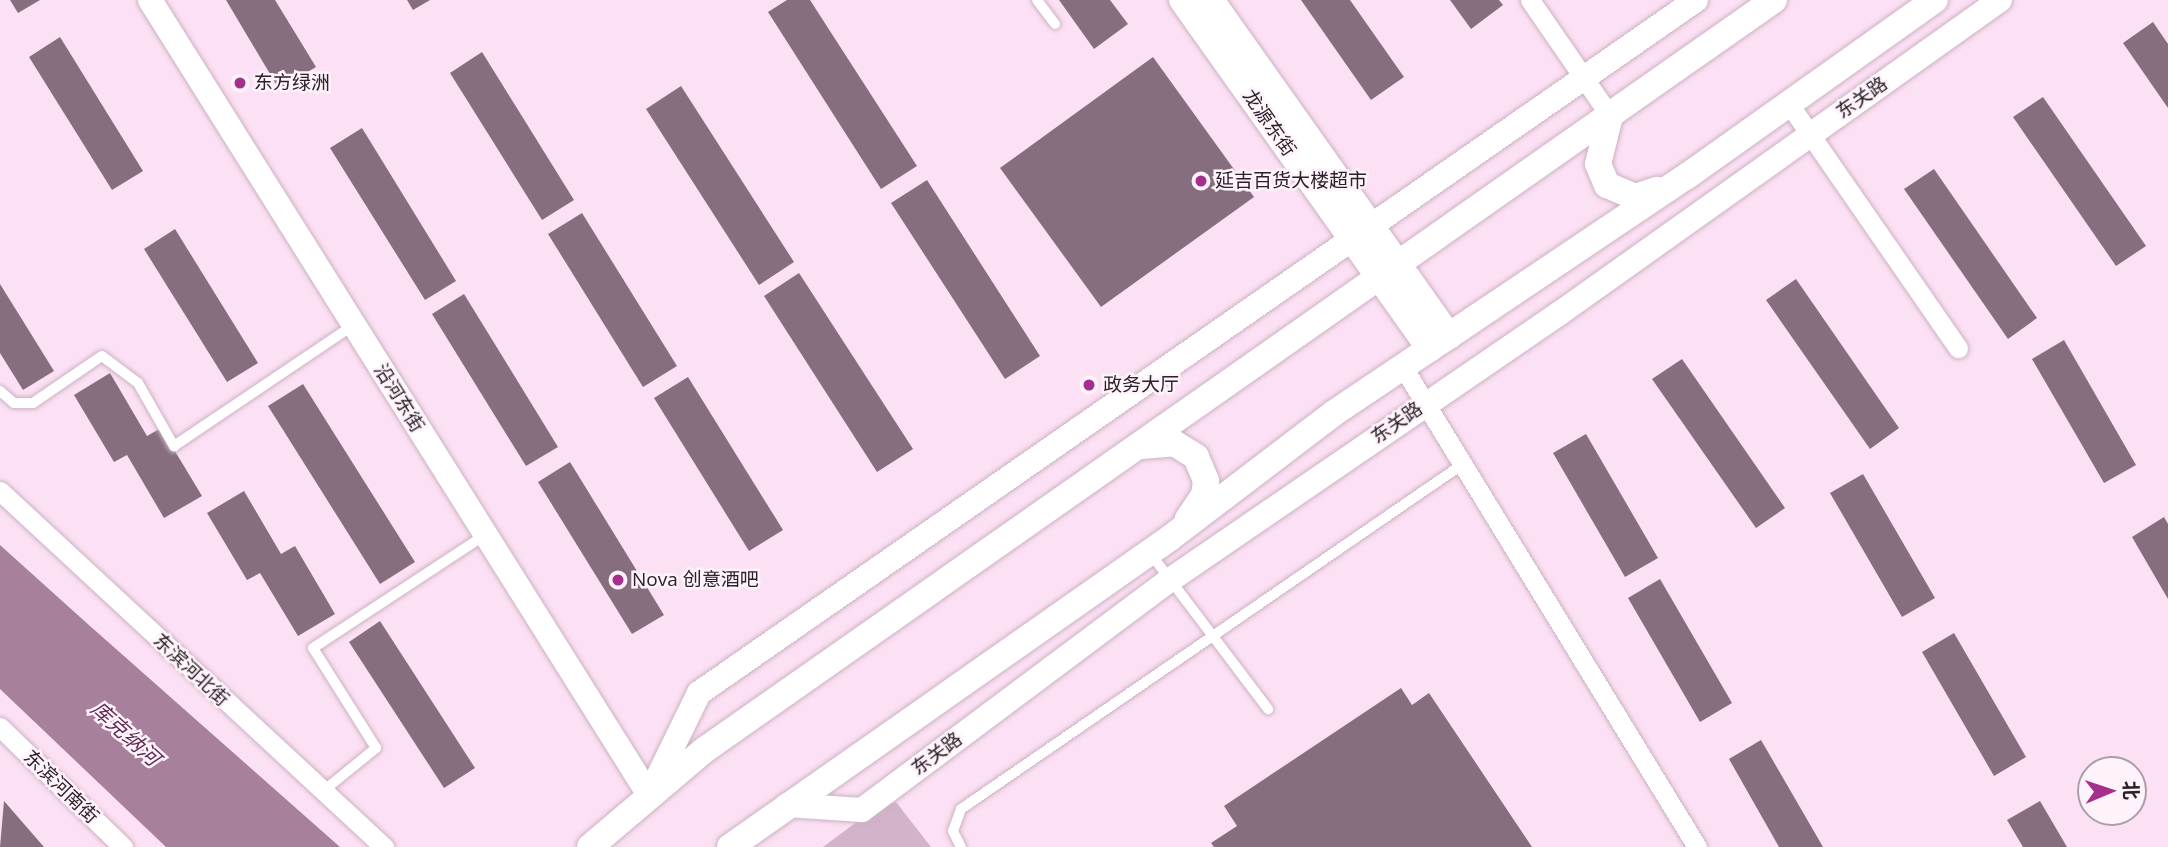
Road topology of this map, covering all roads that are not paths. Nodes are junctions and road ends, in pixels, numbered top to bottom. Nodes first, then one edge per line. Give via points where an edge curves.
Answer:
1 (150, 0) edge
2 (1037, 0) edge
3 (1182, 0) edge
4 (1211, 0) edge
5 (1530, 0) edge
6 (1696, 0) edge
7 (1774, 0) edge
8 (1935, 0) edge
9 (2000, 0) edge
10 (1055, 24) dead end
11 (1584, 78) junction
12 (1789, 104) junction
13 (1610, 116) junction
14 (1811, 135) junction
15 (1687, 176) junction
16 (1362, 233) junction
17 (1388, 271) junction
18 (354, 325) junction
19 (1439, 342) junction
20 (1958, 348) dead end
21 (1403, 367) junction
22 (0, 391) edge
23 (1425, 403) junction
24 (1127, 454) junction
25 (1462, 464) junction
26 (0, 491) edge
27 (486, 535) junction
28 (1159, 545) junction
29 (1170, 580) junction
30 (1213, 636) junction
31 (1268, 709) dead end
32 (0, 727) edge
33 (322, 792) junction
34 (649, 795) junction
35 (787, 805) junction
36 (122, 847) edge
37 (384, 847) edge
38 (590, 847) edge
39 (730, 847) edge
40 (961, 847) edge
41 (1697, 847) edge

1 - 18 street, 沿河东街
2 - 10 lane
3 - 16 main road, 龙源东街
4 - 16 main road, 龙源东街
5 - 11 street
6 - 11 street
7 - 13 main road
8 - 12 main road, 东关路
9 - 14 street, 东关路
11 - 13 street
11 - 16 street
12 - 14 street
12 - 15 main road, 东关路
13 - 15 main road via 1598,164 1615,191 1646,196
13 - 17 main road
14 - 20 street
14 - 23 street, 东关路
15 - 19 main road, 东关路
16 - 17 main road, 龙源东街
16 - 34 street via 699,694
17 - 19 main road, 龙源东街
17 - 24 main road
18 - 22 lane via 174,446 138,383 102,356 33,403 14,403
18 - 27 street, 沿河东街
19 - 21 main road, 东关路
21 - 23 street
21 - 28 main road, 东关路 via 1334,413
23 - 25 street
23 - 29 street, 东关路
24 - 28 main road via 1149,443 1174,443 1196,457 1203,468 1206,481 1199,508
24 - 34 main road via 703,751
25 - 30 lane
25 - 41 street
26 - 33 street, 东滨河北街
27 - 33 lane via 313,648 376,748
27 - 34 street, 沿河东街
28 - 29 lane
28 - 35 main road, 东关路
29 - 30 lane
29 - 35 street, 东关路 via 862,810
30 - 31 lane
30 - 40 lane via 961,809 953,831
32 - 36 street, 东滨河南街
33 - 37 street, 东滨河北街
34 - 38 main road
35 - 39 main road, 东关路

